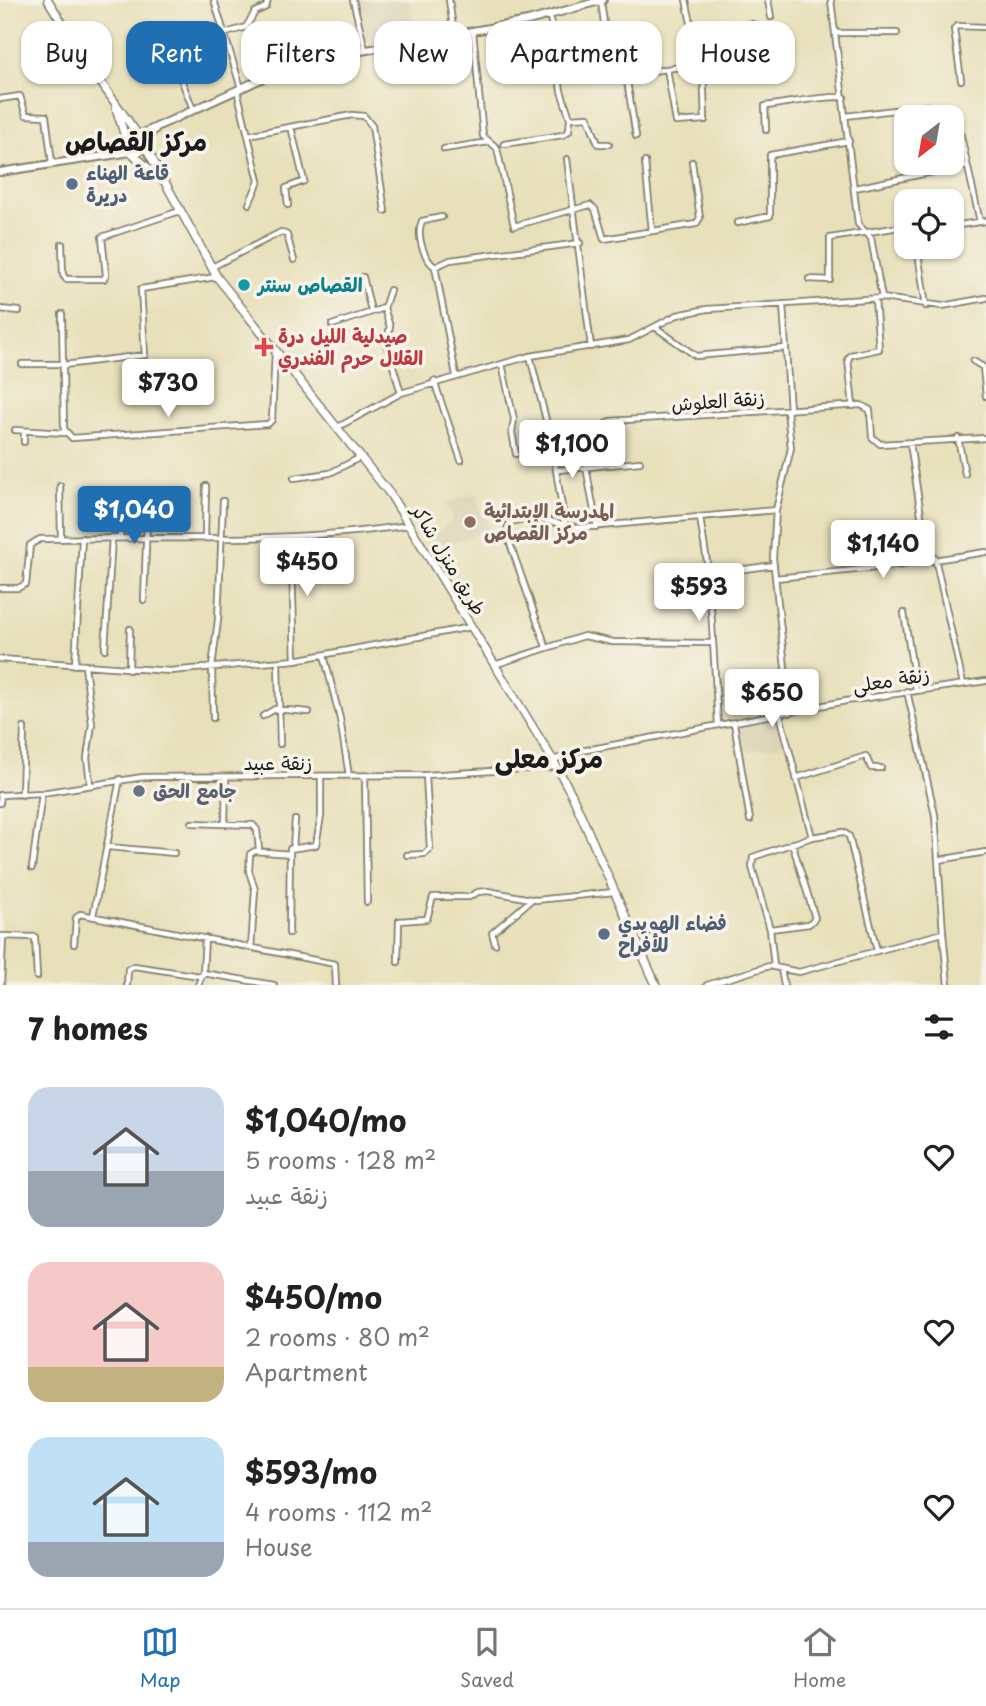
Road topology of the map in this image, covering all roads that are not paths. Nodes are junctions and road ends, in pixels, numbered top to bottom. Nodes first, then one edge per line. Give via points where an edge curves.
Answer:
1 (48, 0) edge
2 (214, 0) edge
3 (268, 0) edge
4 (353, 0) edge
5 (449, 0) edge
6 (602, 0) edge
7 (685, 0) edge
8 (768, 0) edge
9 (831, 0) edge
10 (550, 16) junction
11 (771, 17) dead end
12 (220, 21) edge
13 (452, 21) edge
14 (604, 21) edge
15 (690, 21) edge
16 (986, 27) edge
17 (473, 31) joint
18 (227, 33) edge
19 (835, 33) junction
20 (897, 33) dead end
21 (374, 47) edge
22 (227, 48) edge
23 (365, 49) junction
24 (667, 69) junction
25 (662, 70) edge
26 (961, 80) dead end
27 (183, 84) edge
28 (627, 84) edge
29 (239, 89) junction
30 (844, 97) junction
31 (0, 99) edge
32 (113, 100) junction
33 (193, 109) junction
34 (894, 110) edge
35 (846, 116) junction
36 (570, 118) junction
37 (290, 127) junction
38 (766, 130) dead end
39 (248, 135) junction
40 (636, 136) dead end
41 (141, 139) junction
42 (125, 140) junction
43 (849, 141) junction
44 (490, 142) junction
45 (505, 144) dead end
46 (609, 144) dead end
47 (964, 148) edge
48 (444, 149) dead end
49 (132, 153) junction
50 (96, 157) junction
51 (567, 159) dead end
52 (645, 162) dead end
53 (692, 162) dead end
54 (52, 163) junction
55 (968, 165) junction
56 (0, 172) edge
57 (164, 184) junction
58 (855, 188) junction
59 (249, 204) dead end
60 (288, 205) dead end
61 (575, 210) junction
62 (180, 211) junction
63 (385, 211) dead end
64 (442, 217) dead end
65 (983, 222) edge
66 (737, 223) dead end
67 (964, 224) edge
68 (894, 227) edge
69 (863, 231) junction
70 (652, 232) junction
71 (579, 243) junction
72 (62, 244) dead end
73 (919, 259) edge
74 (294, 260) dead end
75 (211, 267) junction
76 (435, 267) junction
77 (217, 276) junction
78 (363, 277) dead end
79 (809, 279) dead end
80 (390, 290) dead end
81 (882, 298) junction
82 (986, 298) edge
83 (874, 299) junction
84 (783, 304) junction
85 (926, 306) junction
86 (384, 308) junction
87 (0, 309) edge
88 (19, 311) dead end
89 (371, 311) junction
90 (62, 314) dead end
91 (332, 325) dead end
92 (655, 327) junction
93 (591, 346) junction
94 (786, 348) junction
95 (275, 352) junction
96 (530, 356) junction
97 (973, 361) dead end
98 (22, 364) dead end
99 (64, 364) junction
100 (502, 364) junction
101 (456, 375) junction
102 (434, 381) junction
103 (401, 393) junction
104 (986, 396) edge
105 (853, 406) junction
106 (789, 410) junction
107 (338, 427) junction
108 (15, 430) dead end
109 (24, 431) junction
110 (65, 433) junction
111 (958, 438) junction
112 (986, 438) edge
113 (551, 440) junction
114 (24, 442) dead end
115 (910, 443) junction
116 (516, 454) dead end
117 (362, 456) junction
118 (461, 460) dead end
119 (640, 463) dead end
120 (586, 467) junction
121 (558, 470) junction
122 (965, 474) dead end
123 (294, 478) dead end
124 (60, 486) dead end
125 (206, 486) dead end
126 (148, 492) dead end
127 (223, 501) dead end
128 (123, 504) dead end
129 (776, 510) junction
130 (700, 518) junction
131 (410, 525) junction
132 (565, 526) junction
133 (597, 527) junction
134 (112, 537) junction
135 (120, 537) junction
136 (147, 537) junction
137 (291, 537) junction
138 (82, 538) junction
139 (205, 538) junction
140 (223, 538) junction
141 (61, 539) junction
142 (926, 548) dead end
143 (986, 552) edge
144 (935, 558) junction
145 (774, 565) junction
146 (709, 574) junction
147 (776, 578) junction
148 (0, 588) edge
149 (144, 600) dead end
150 (904, 613) dead end
151 (472, 627) junction
152 (130, 629) dead end
153 (712, 642) junction
154 (545, 647) junction
155 (105, 649) dead end
156 (324, 655) junction
157 (0, 659) edge
158 (295, 660) junction
159 (278, 662) junction
160 (75, 665) junction
161 (494, 665) junction
162 (85, 666) junction
163 (212, 667) junction
164 (129, 670) junction
165 (986, 681) edge
166 (963, 684) junction
167 (916, 690) junction
168 (907, 691) junction
169 (279, 709) junction
170 (309, 712) dead end
171 (790, 713) junction
172 (779, 715) junction
173 (263, 716) dead end
174 (213, 718) dead end
175 (734, 723) junction
176 (718, 725) junction
177 (24, 728) dead end
178 (280, 744) dead end
179 (555, 763) junction
180 (881, 768) dead end
181 (426, 775) junction
182 (349, 776) junction
183 (365, 776) junction
184 (321, 777) junction
185 (226, 778) junction
186 (796, 778) junction
187 (120, 779) junction
188 (90, 783) junction
189 (43, 793) junction
190 (22, 794) junction
191 (1, 795) edge
192 (0, 803) edge
193 (295, 820) dead end
194 (750, 820) dead end
195 (192, 823) dead end
196 (225, 824) junction
197 (812, 837) junction
198 (792, 843) junction
199 (108, 847) junction
200 (293, 848) junction
201 (259, 851) junction
202 (986, 852) edge
203 (174, 853) dead end
204 (290, 854) junction
205 (407, 856) dead end
206 (939, 860) junction
207 (32, 868) dead end
208 (615, 892) junction
209 (531, 900) junction
210 (367, 902) dead end
211 (93, 916) junction
212 (770, 929) junction
213 (289, 933) dead end
214 (943, 933) junction
215 (1, 936) edge
216 (205, 938) junction
217 (74, 944) dead end
218 (495, 944) dead end
219 (251, 948) junction
220 (877, 951) junction
221 (398, 962) dead end
222 (777, 967) junction
223 (202, 974) junction
224 (37, 976) dead end
225 (1, 985) edge
226 (127, 985) edge
227 (198, 985) edge
228 (274, 985) edge
229 (336, 985) edge
230 (656, 985) edge
231 (707, 985) edge
232 (783, 985) edge
233 (948, 985) edge

1 - 32 main road, طريق منزل شاكر
2 - 12 street
3 - 18 street via 246,27
4 - 23 street
5 - 13 street
6 - 10 street
6 - 14 street
7 - 15 street
8 - 11 street
9 - 19 street
10 - 17 street
10 - 36 street via 561,91
16 - 26 street via 954,29
17 - 44 street via 483,136
19 - 20 street
19 - 30 street
21 - 23 street
22 - 29 street
23 - 29 street via 311,60
24 - 24 street via 702,66 705,120 676,122
24 - 25 street
27 - 33 street
28 - 40 street
29 - 33 street
29 - 39 street
30 - 35 street
30 - 38 street via 766,105
31 - 54 street via 20,96 26,115 46,116
32 - 41 main road, طريق منزل شاكر
32 - 42 main road, طريق منزل شاكر
33 - 41 street
34 - 35 street
35 - 43 street
36 - 45 street via 569,131 563,135
36 - 46 street via 588,117 597,144
37 - 39 street
37 - 60 street via 304,181 285,189
37 - 63 street via 352,115 368,118
39 - 59 street via 259,184
41 - 42 main road via 132,134
41 - 49 main road via 141,151
41 - 57 main road, طريق منزل شاكر
42 - 49 main road, طريق منزل شاكر
42 - 50 street via 117,149
43 - 58 street
43 - 66 street via 770,155 770,216
44 - 48 street
44 - 61 street via 498,150 514,226
47 - 55 street
49 - 50 street
49 - 57 main road, طريق منزل شاكر
50 - 54 street
51 - 61 street
52 - 70 street
53 - 70 street via 699,222
54 - 56 street
55 - 58 street
55 - 65 street
57 - 62 main road, طريق منزل شاكر
58 - 69 street via 858,224
61 - 70 street via 594,207 604,239
61 - 71 street
62 - 72 street via 102,237 104,279 66,279 62,275
62 - 75 main road, طريق منزل شاكر
64 - 76 street via 425,219 420,225 425,257
65 - 67 street
68 - 69 street
69 - 79 street via 830,239 830,279
69 - 81 street via 871,238
71 - 76 street via 463,258
71 - 93 street
73 - 85 street
74 - 75 street via 287,234 281,232
75 - 77 main road, طريق منزل شاكر
76 - 101 street
77 - 95 main road, طريق منزل شاكر
77 - 99 street via 141,289 145,355
78 - 89 street
80 - 86 street
81 - 83 street
81 - 85 street
82 - 85 street
83 - 84 street
83 - 105 street via 879,349 848,359
84 - 92 street via 687,312
84 - 94 street
86 - 89 street
86 - 103 street via 390,327 386,342
87 - 88 street
89 - 91 street
90 - 99 street
92 - 93 street via 633,339
92 - 94 street via 696,356
93 - 96 street
94 - 106 street
95 - 107 main road, طريق منزل شاكر
95 - 110 street via 272,420 268,424 75,439
96 - 100 street
96 - 113 street
97 - 104 street via 983,367
98 - 99 street
99 - 110 street
100 - 101 street
100 - 116 street
101 - 102 street
102 - 103 street
102 - 118 street
103 - 107 street
105 - 106 street, زنقة العلوش
105 - 115 street via 865,405 870,410 876,443
106 - 113 street, زنقة العلوش via 610,421 595,431
106 - 129 street via 791,448
107 - 117 main road, طريق منزل شاكر
108 - 109 street
109 - 110 street
109 - 114 street
111 - 112 street
111 - 115 street
111 - 122 street
113 - 121 street
115 - 142 street
117 - 123 street via 330,473
117 - 131 main road, طريق منزل شاكر
119 - 120 street
120 - 121 street
120 - 133 street
121 - 132 street
124 - 141 street
125 - 139 street
126 - 136 street
127 - 140 street
128 - 135 street
129 - 130 street
129 - 145 street
130 - 133 street
130 - 146 street
131 - 137 street
131 - 151 main road, طريق منزل شاكر
132 - 133 street
132 - 154 street via 527,517 506,526
134 - 135 street
134 - 138 street
134 - 155 street
135 - 136 street
136 - 139 street
136 - 149 street
137 - 140 street
137 - 158 street
138 - 141 street
138 - 160 street
139 - 140 street
140 - 163 street
141 - 148 street via 32,542 26,584
143 - 144 street
144 - 147 street
144 - 166 street
145 - 146 street
145 - 147 street
146 - 153 street
147 - 171 street
150 - 167 street
151 - 156 street
151 - 161 main road, طريق منزل شاكر
152 - 164 street
153 - 154 street via 613,642 584,636
153 - 176 street
154 - 161 street
156 - 158 street
156 - 182 street
157 - 160 street
158 - 159 street
159 - 163 street
159 - 169 street
160 - 162 street
161 - 179 main road, طريق منزل شاكر
162 - 164 street
162 - 188 street via 92,724 87,758
163 - 164 street
163 - 174 street
165 - 166 street, زنقة معلى
166 - 167 street, زنقة معلى
167 - 168 street, زنقة معلى
168 - 171 street, زنقة معلى
168 - 206 street via 935,815
169 - 170 street
169 - 173 street
169 - 178 street
171 - 172 street, زنقة معلى
172 - 175 street, زنقة معلى
172 - 186 street
175 - 176 street, زنقة معلى
175 - 194 street
176 - 179 street, زنقة معلى
177 - 190 street
179 - 181 street, زنقة عبيد
179 - 208 main road, طريق منزل شاكر
180 - 186 street via 871,768 866,756
181 - 183 street, زنقة عبيد
181 - 205 street via 430,849
182 - 183 street, زنقة عبيد
182 - 184 street, زنقة عبيد
183 - 210 street
184 - 185 street, زنقة عبيد
184 - 200 street via 316,843
185 - 187 street, زنقة عبيد
185 - 196 street
186 - 197 street
187 - 188 street, زنقة عبيد
187 - 199 street
188 - 189 street, زنقة عبيد
189 - 190 street, زنقة عبيد
189 - 207 street
190 - 191 street, زنقة عبيد
191 - 192 street
193 - 200 street
195 - 196 street
196 - 201 street via 253,825
197 - 198 street
197 - 220 street via 844,832 849,836
198 - 212 street via 756,855 752,861
198 - 212 street via 815,918 809,924
199 - 203 street
199 - 211 street
200 - 204 street
201 - 204 street
201 - 219 street via 251,851 248,865 255,890
202 - 206 street
204 - 213 street
206 - 214 street
208 - 209 street
208 - 230 main road, طريق منزل شاكر
209 - 218 street via 494,930
209 - 221 street via 488,891 469,897 433,897 427,919 399,921
211 - 216 street
211 - 217 street via 77,916
212 - 222 street
214 - 220 street
214 - 233 street
215 - 224 street via 35,937
215 - 225 street
216 - 219 street
216 - 223 street
219 - 229 street via 335,964
220 - 222 street via 799,972
222 - 231 street
222 - 232 street
223 - 226 street via 134,966 128,969
223 - 227 street
223 - 228 street

